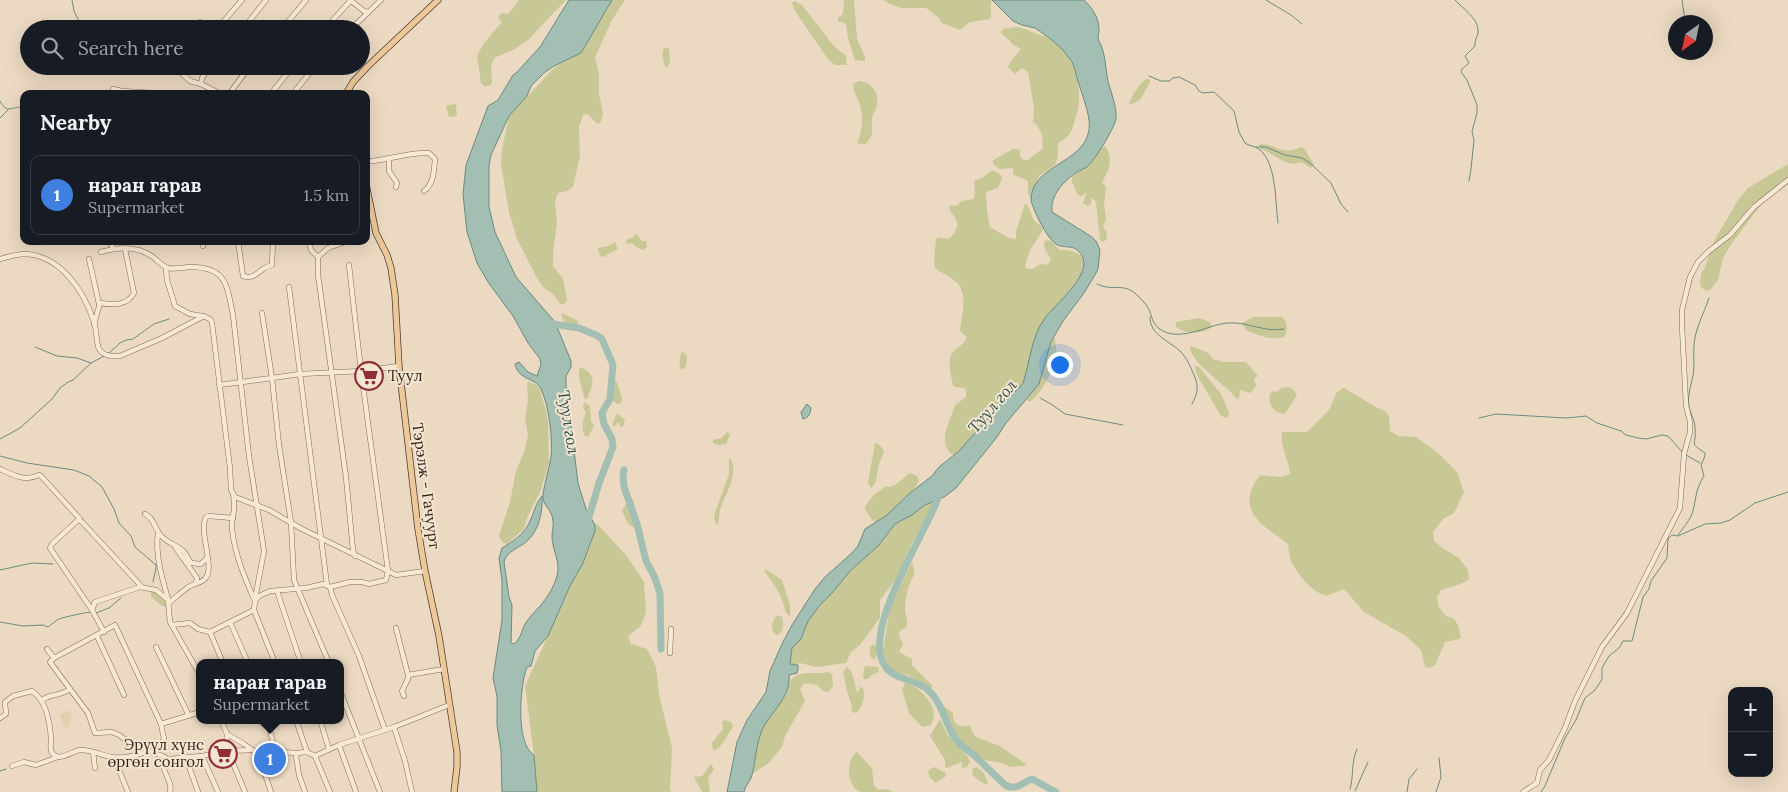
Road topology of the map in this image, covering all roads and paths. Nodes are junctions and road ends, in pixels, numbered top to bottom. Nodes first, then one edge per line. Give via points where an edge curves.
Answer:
1 (242, 0) edge
2 (266, 0) edge
3 (306, 0) edge
4 (350, 0) edge
5 (381, 0) edge
6 (438, 0) edge
7 (368, 12) junction
8 (225, 20) edge
9 (250, 20) edge
10 (289, 20) edge
11 (333, 20) edge
12 (360, 20) edge
13 (370, 64) edge
14 (185, 75) edge
15 (204, 75) edge
16 (243, 75) edge
17 (286, 75) edge
18 (308, 75) edge
19 (360, 75) edge
20 (201, 84) junction
21 (113, 89) dead end
22 (116, 90) edge
23 (213, 90) edge
24 (232, 90) edge
25 (274, 90) edge
26 (296, 90) edge
27 (348, 90) edge
28 (389, 159) junction
29 (372, 161) dead end
30 (1788, 180) edge
31 (396, 187) dead end
32 (424, 191) dead end
33 (370, 204) edge
34 (112, 245) edge
35 (239, 245) edge
36 (272, 245) edge
37 (310, 245) edge
38 (337, 245) edge
39 (114, 248) junction
40 (125, 249) junction
41 (101, 252) dead end
42 (318, 258) junction
43 (0, 259) edge
44 (89, 259) dead end
45 (349, 265) dead end
46 (166, 268) junction
47 (289, 287) dead end
48 (99, 304) junction
49 (262, 313) dead end
50 (204, 316) junction
51 (94, 324) junction
52 (399, 366) junction
53 (361, 371) junction
54 (331, 373) junction
55 (300, 374) junction
56 (272, 378) junction
57 (241, 383) junction
58 (219, 385) junction
59 (0, 469) edge
60 (233, 494) junction
61 (258, 506) junction
62 (145, 514) dead end
63 (233, 518) junction
64 (80, 519) junction
65 (291, 522) junction
66 (158, 533) junction
67 (320, 538) junction
68 (174, 546) junction
69 (356, 556) junction
70 (207, 558) junction
71 (425, 570) junction
72 (388, 571) junction
73 (196, 583) junction
74 (329, 586) junction
75 (142, 588) junction
76 (297, 588) junction
77 (277, 592) junction
78 (255, 601) junction
79 (169, 602) junction
80 (92, 610) junction
81 (254, 610) junction
82 (230, 622) junction
83 (172, 625) junction
84 (396, 628) dead end
85 (671, 629) dead end
86 (104, 632) junction
87 (210, 632) junction
88 (97, 636) junction
89 (156, 647) dead end
90 (47, 649) dead end
91 (670, 653) dead end
92 (54, 658) junction
93 (221, 659) edge
94 (246, 659) edge
95 (273, 659) edge
96 (300, 659) edge
97 (327, 659) edge
98 (196, 668) edge
99 (444, 669) junction
100 (408, 676) junction
101 (70, 689) junction
102 (124, 695) dead end
103 (404, 696) dead end
104 (42, 700) junction
105 (344, 701) edge
106 (449, 705) junction
107 (196, 713) edge
108 (189, 716) junction
109 (0, 718) edge
110 (161, 724) junction
111 (223, 724) edge
112 (268, 724) edge
113 (297, 724) edge
114 (321, 724) edge
115 (394, 727) junction
116 (385, 730) junction
117 (227, 734) junction
118 (358, 738) junction
119 (339, 745) junction
120 (329, 749) junction
121 (149, 750) junction
122 (253, 750) junction
123 (275, 750) junction
124 (228, 751) junction
125 (94, 752) junction
126 (307, 752) junction
127 (154, 753) junction
128 (297, 753) junction
129 (258, 754) junction
130 (61, 756) junction
131 (202, 756) junction
132 (315, 756) junction
133 (114, 758) junction
134 (186, 758) junction
135 (169, 759) junction
136 (12, 766) dead end
137 (95, 768) dead end
138 (128, 792) edge
139 (170, 792) edge
140 (198, 792) edge
141 (218, 792) edge
142 (245, 792) edge
143 (271, 792) edge
144 (305, 792) edge
145 (330, 792) edge
146 (356, 792) edge
147 (380, 792) edge
148 (412, 792) edge
149 (454, 792) edge
150 (1523, 792) edge

1 - 8 street
2 - 9 street
3 - 10 street
4 - 7 street
4 - 11 street
5 - 7 street
6 - 13 main road
7 - 12 street
14 - 20 street
15 - 20 street
16 - 24 street
17 - 25 street
18 - 26 street
19 - 27 main road
20 - 23 street
21 - 22 street
28 - 29 street
28 - 31 street via 389,171
28 - 32 street via 410,153 433,155 432,178
30 - 150 street via 1754,207 1730,235 1708,251 1690,277 1682,310 1690,432 1684,454 1680,508 1627,613 1602,647 1565,728 1540,770 1537,783
33 - 52 main road, Тэрэлж - Гачуурт via 376,233 391,268
34 - 39 street
35 - 36 street via 242,271 247,277 272,265
37 - 42 street
38 - 42 street
39 - 40 street
39 - 41 street
40 - 46 street via 138,249
40 - 48 street via 133,296 124,303
42 - 54 street
43 - 51 street via 23,254 44,258 56,265 72,280 89,308
44 - 48 street
45 - 53 street
46 - 50 street via 175,306 190,314
46 - 57 street via 212,269 223,279 233,315
47 - 55 street
48 - 51 street
49 - 56 street
50 - 51 street via 162,338 114,357 99,349
50 - 58 street via 212,323
52 - 53 street
52 - 71 main road, Тэрэлж - Гачуурт
53 - 54 street
53 - 72 street
54 - 55 street
54 - 69 street
55 - 56 street
55 - 67 street
56 - 57 street
56 - 65 street
57 - 58 street
57 - 61 street
58 - 60 street
59 - 64 street via 24,478 39,474
60 - 61 street
60 - 63 street via 236,508
61 - 65 street
61 - 78 street via 264,550
62 - 66 street
63 - 70 street via 206,517 203,525
63 - 78 street via 236,554
64 - 75 street
64 - 80 street via 50,548
65 - 67 street
65 - 76 street
66 - 68 street
66 - 79 street via 161,575
67 - 69 street
67 - 74 street
68 - 70 street via 185,552 194,565 204,563
68 - 73 street via 197,578
69 - 72 street
70 - 73 street via 207,577
71 - 72 street via 396,575
71 - 99 main road, Тэрэлж - Гачуурт
72 - 74 street via 386,580 380,582
73 - 79 street
74 - 76 street via 315,584
74 - 116 street via 359,656
75 - 79 street via 156,590
75 - 80 street via 95,602
76 - 77 street
76 - 97 street
77 - 78 street via 266,592
77 - 96 street
78 - 81 street
79 - 83 street via 168,616
80 - 86 street
81 - 82 street
81 - 95 street
82 - 87 street
82 - 94 street
83 - 87 street via 190,623
83 - 98 street
84 - 100 street
85 - 91 street
86 - 88 street
86 - 110 street via 115,625
87 - 93 street
88 - 92 street
88 - 102 street
89 - 108 street
90 - 92 street
92 - 101 street via 50,662
99 - 100 street
99 - 106 main road, Тэрэлж - Гачуурт
100 - 103 street via 402,691
101 - 104 street
101 - 121 street via 88,713 95,733 112,732
104 - 109 street via 32,691 13,696 5,702 6,714
104 - 130 street via 52,753
105 - 118 street
106 - 115 street
106 - 149 main road, Тэрэлж - Гачуурт via 458,759
107 - 108 street
108 - 110 street
110 - 127 street via 164,739
111 - 117 street
112 - 123 street
113 - 126 street
114 - 120 street
115 - 116 street
115 - 148 street
116 - 118 street
117 - 122 street
117 - 124 street
118 - 119 street
118 - 147 street
119 - 120 street
119 - 146 street
120 - 132 street
121 - 127 street
121 - 133 street
122 - 124 street
122 - 129 street
123 - 128 street
123 - 129 street
124 - 131 street
124 - 142 street
125 - 130 street via 80,750
125 - 133 street
125 - 137 street
126 - 128 street
126 - 132 street
127 - 135 street
128 - 144 street
129 - 143 street
130 - 136 street via 36,765 24,762
131 - 134 street
131 - 141 street
132 - 145 street
133 - 138 street
134 - 135 street
134 - 140 street
135 - 139 street via 163,765

